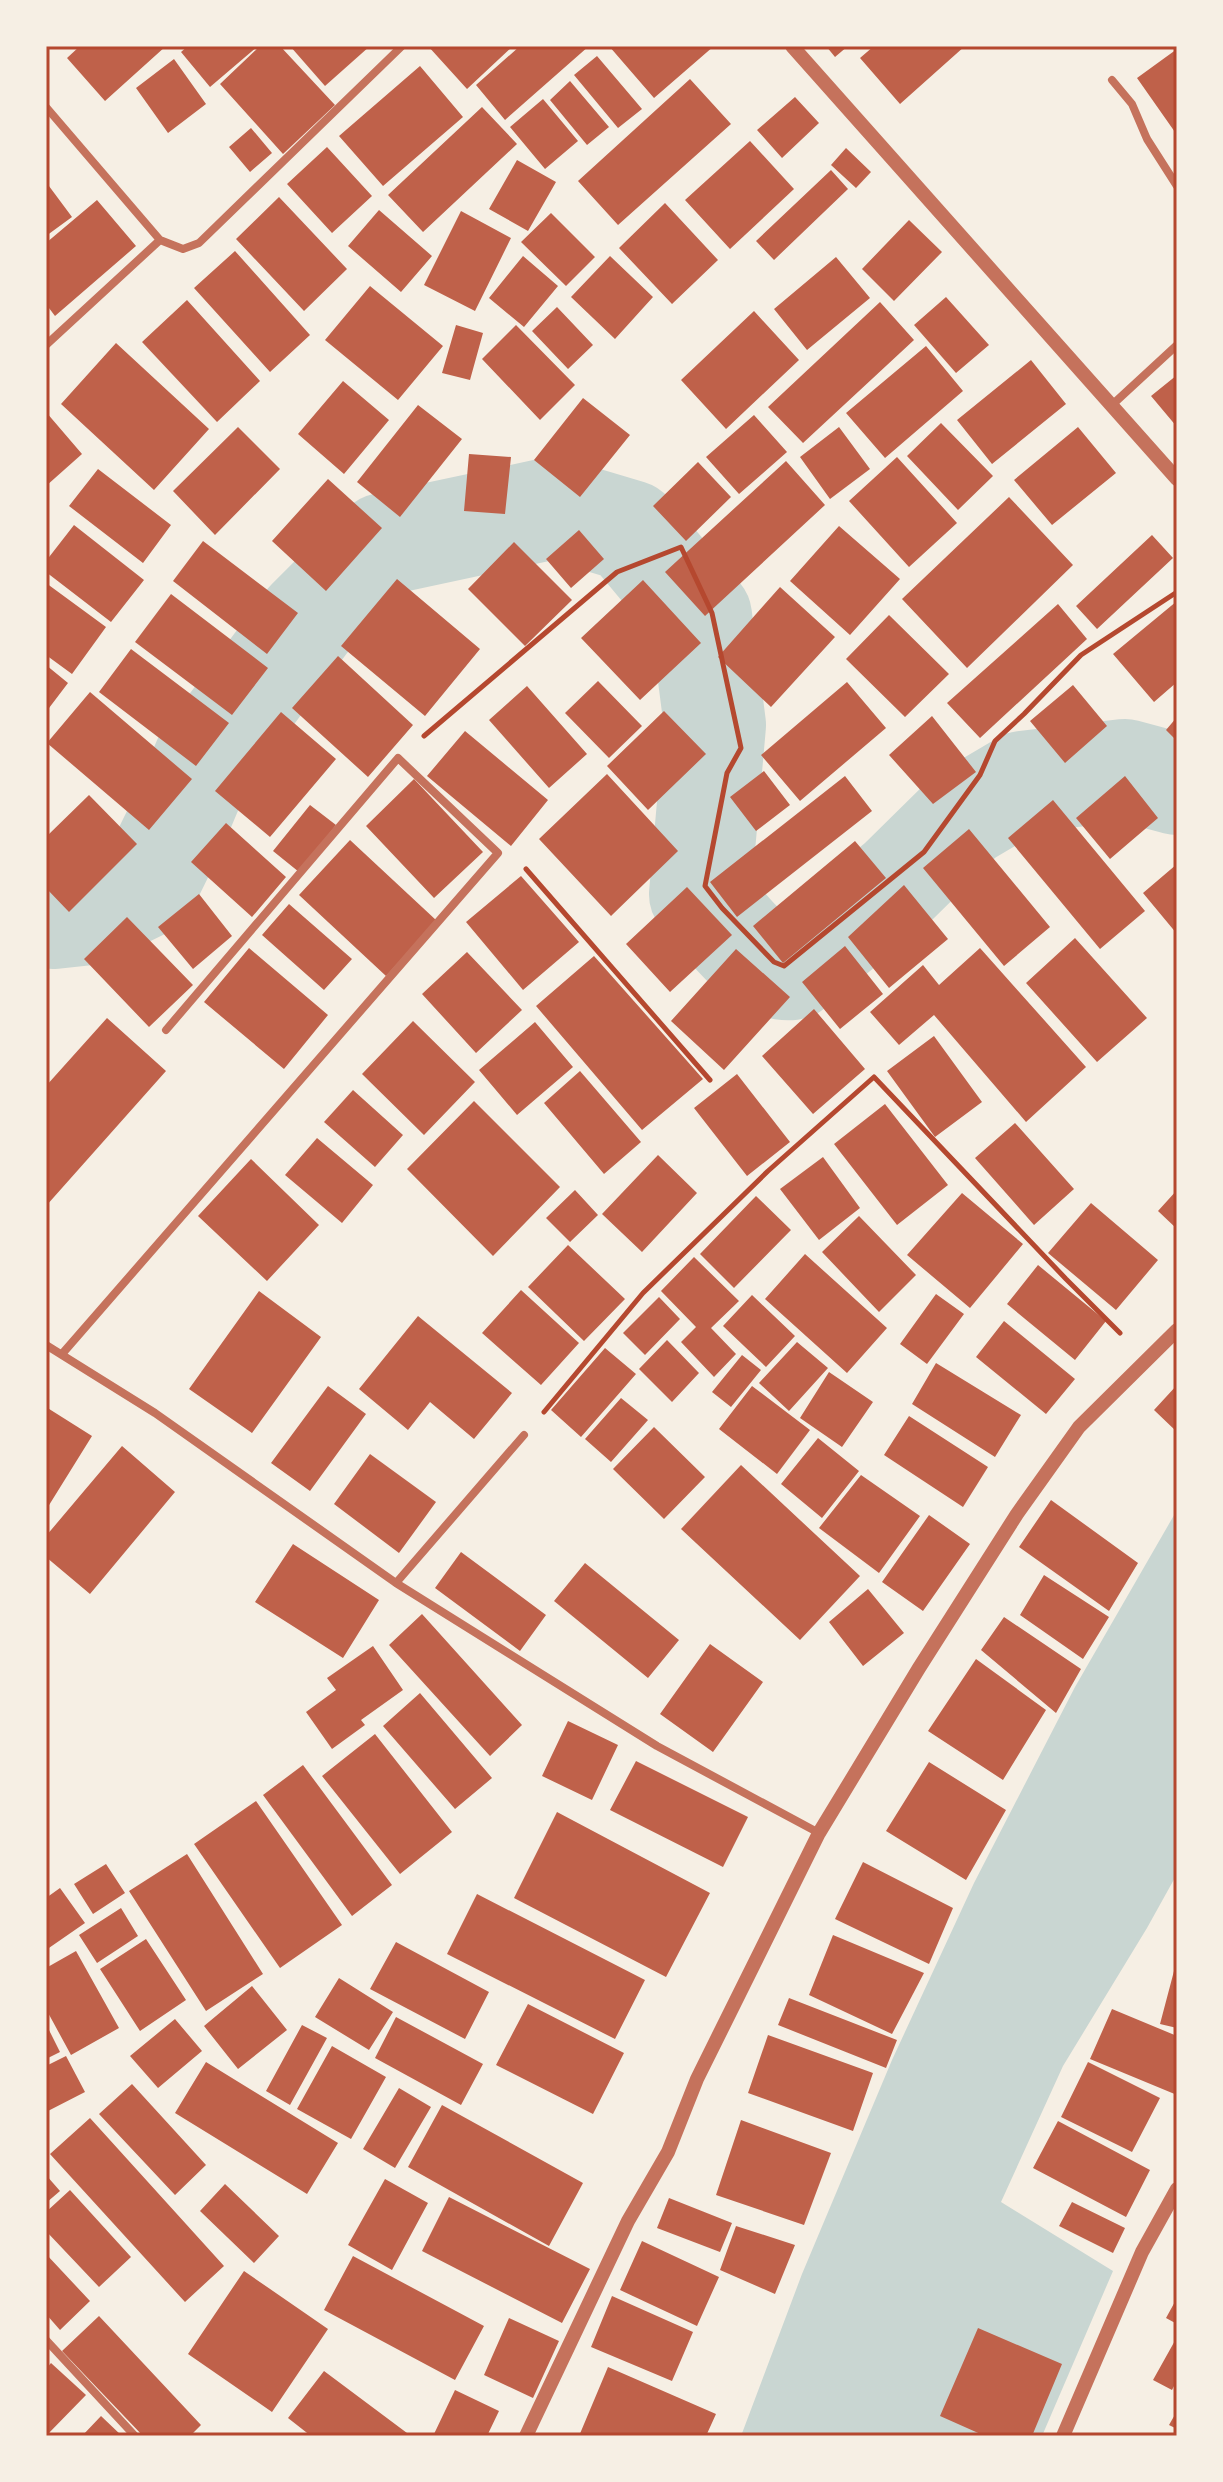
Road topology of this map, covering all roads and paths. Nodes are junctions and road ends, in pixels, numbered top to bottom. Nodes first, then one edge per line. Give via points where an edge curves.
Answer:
1 (402, 46) edge
2 (792, 46) edge
3 (1112, 80) dead end
4 (46, 107) edge
5 (1177, 186) edge
6 (160, 240) junction
7 (46, 345) edge
8 (1177, 345) edge
9 (1112, 405) junction
10 (1177, 479) edge
11 (1177, 592) edge
12 (398, 758) junction
13 (498, 853) junction
14 (166, 1030) dead end
15 (710, 1080) dead end
16 (1177, 1330) edge
17 (46, 1345) edge
18 (62, 1354) junction
19 (1147, 1359) junction
20 (524, 1435) joint
21 (396, 1583) junction
22 (819, 1833) junction
23 (1177, 2189) edge
24 (46, 2340) edge
25 (135, 2436) edge
26 (526, 2436) edge
27 (1063, 2436) edge

1 - 6 street via 199,243 183,249
2 - 9 street
3 - 5 street via 1132,104
4 - 6 street
6 - 7 street
8 - 9 street
9 - 10 street
11 - 12 path via 1081,655 995,741 980,775 924,852 784,966 774,962 705,886 727,773 741,748 712,613 681,547 617,572
12 - 13 street
12 - 14 street
13 - 15 path via 522,864
13 - 18 street
16 - 19 street
17 - 18 street
18 - 21 street
19 - 20 path via 874,1077 643,1293
19 - 22 street via 1079,1427 1017,1514
20 - 21 street
21 - 22 street via 657,1746
22 - 26 street
23 - 27 street via 1142,2252
24 - 25 street

